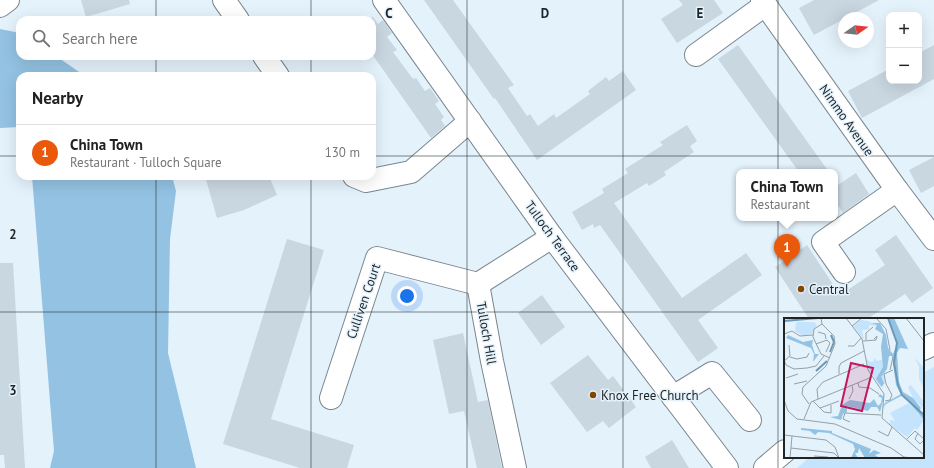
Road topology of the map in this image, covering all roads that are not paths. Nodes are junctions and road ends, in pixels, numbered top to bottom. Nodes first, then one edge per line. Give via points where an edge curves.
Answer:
1 (8, 0) edge
2 (224, 0) edge
3 (384, 0) edge
4 (764, 3) edge
5 (0, 6) edge
6 (235, 16) edge
7 (696, 55) dead end
8 (267, 60) edge
9 (275, 72) edge
10 (470, 121) junction
11 (376, 179) edge
12 (897, 190) junction
13 (552, 237) junction
14 (934, 239) edge
15 (844, 272) dead end
16 (478, 284) junction
17 (934, 344) edge
18 (924, 349) edge
19 (673, 397) junction
20 (331, 398) dead end
21 (750, 420) dead end
22 (784, 452) edge
23 (515, 468) edge
24 (727, 468) edge
25 (765, 468) edge

1 - 5 street
2 - 6 street
3 - 10 street, Tulloch Terrace
4 - 7 street
4 - 12 street, Nimmo Avenue
8 - 9 street
10 - 11 street via 411,172
10 - 13 street, Tulloch Terrace
12 - 14 street, Nimmo Avenue
12 - 15 street via 824,242
13 - 16 street, Tulloch Hill
13 - 19 street, Tulloch Terrace
16 - 20 street, Culliven Court via 377,258
16 - 23 street, Tulloch Hill
17 - 18 street
19 - 21 street via 712,373
19 - 24 street, Tulloch Terrace
22 - 25 street

